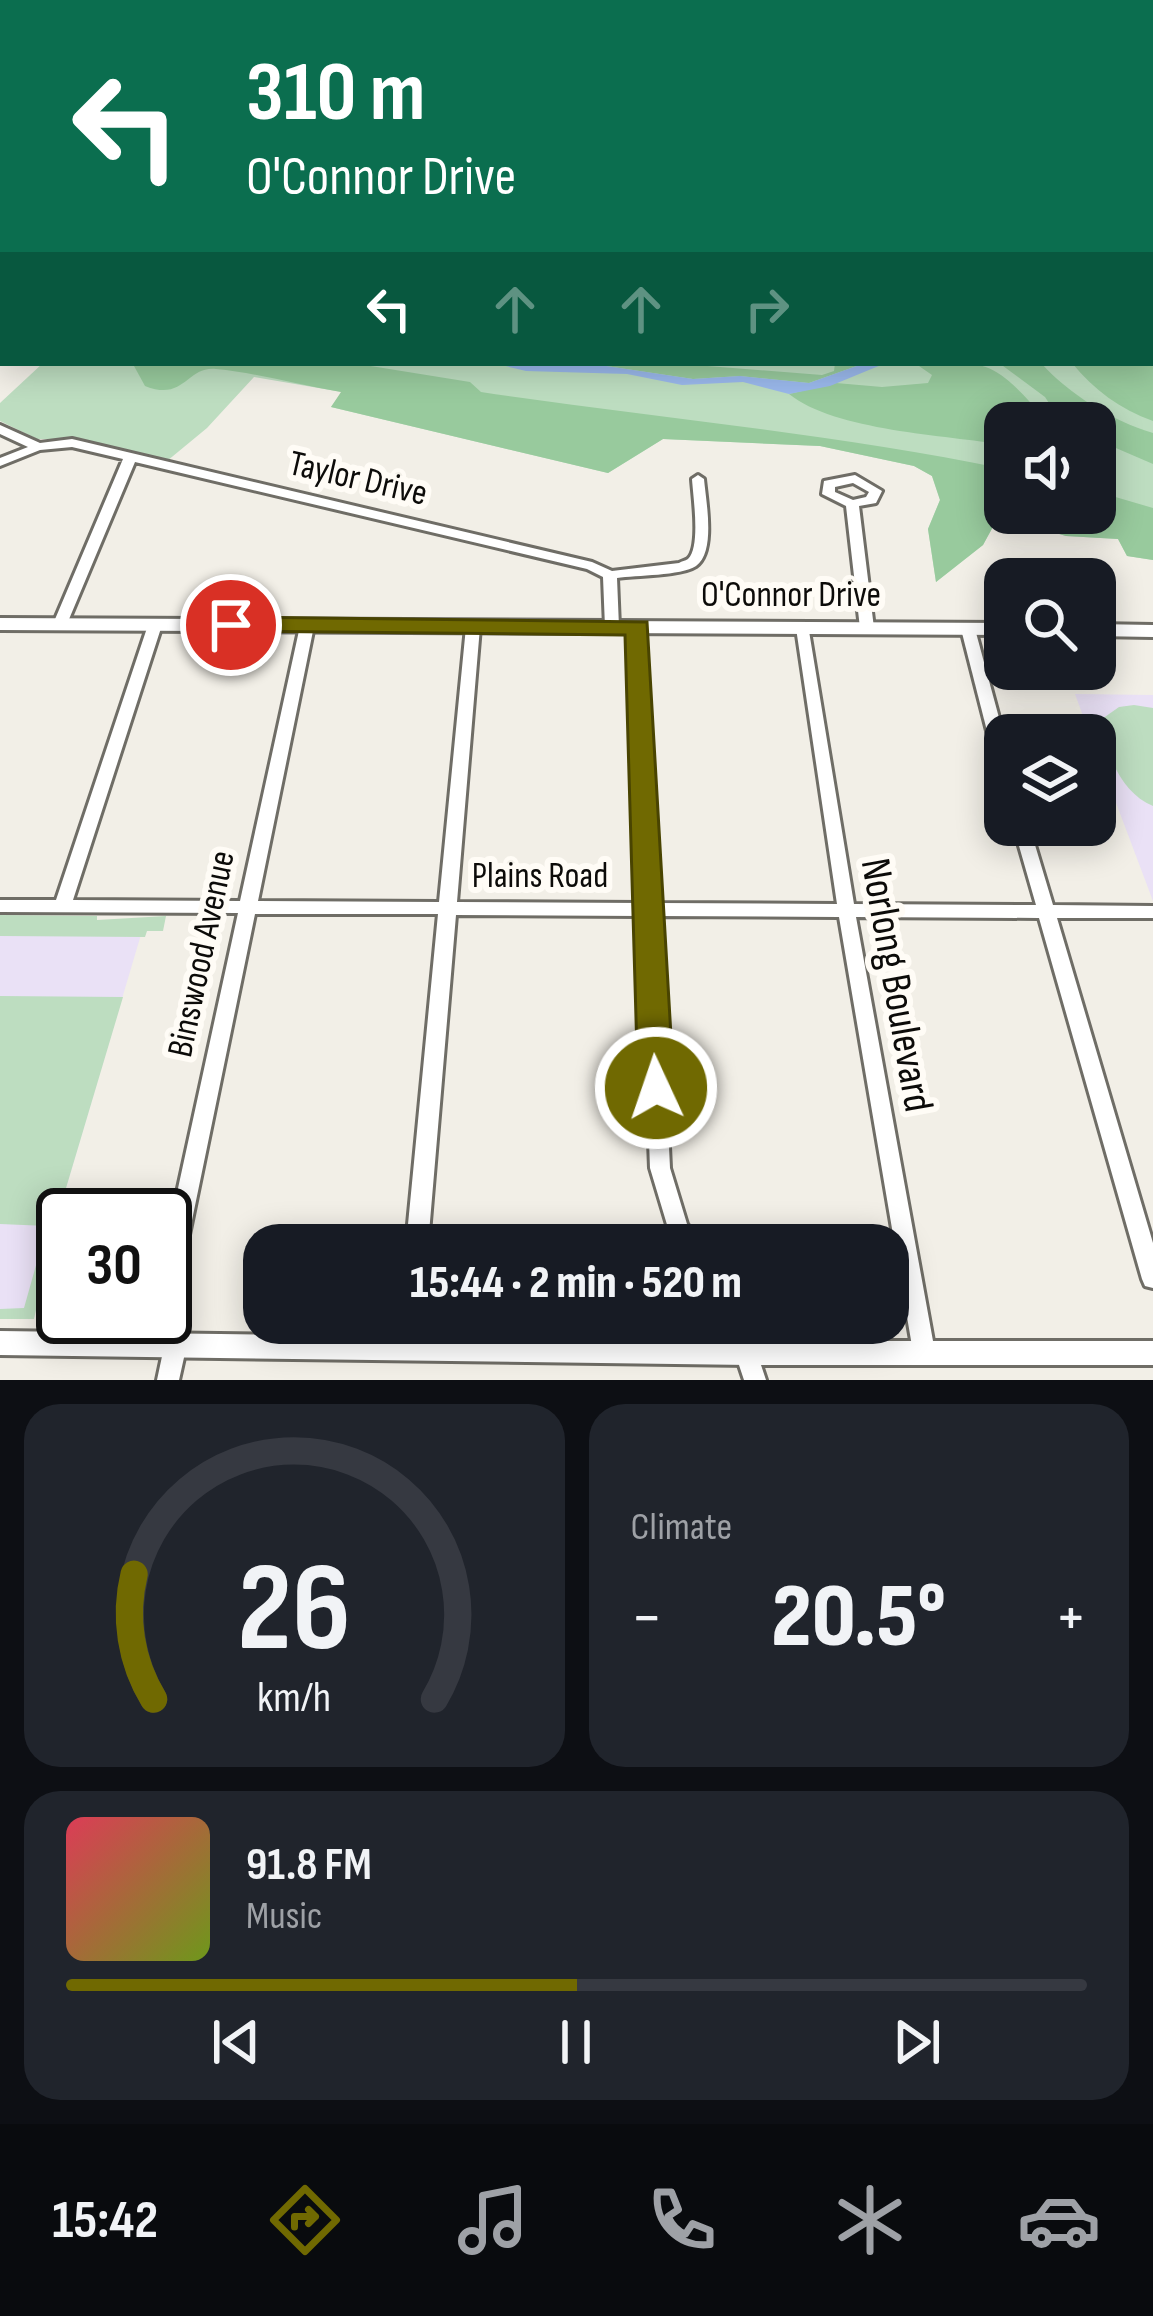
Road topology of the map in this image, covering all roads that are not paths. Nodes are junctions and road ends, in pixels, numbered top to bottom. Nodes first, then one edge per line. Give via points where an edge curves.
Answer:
1 (0, 428) edge
2 (38, 447) junction
3 (132, 458) junction
4 (0, 462) edge
5 (698, 479) dead end
6 (852, 504) dead end
7 (610, 574) junction
8 (60, 624) junction
9 (155, 625) junction
10 (307, 626) junction
11 (473, 627) junction
12 (612, 627) junction
13 (638, 627) junction
14 (803, 628) junction
15 (867, 628) junction
16 (2, 629) edge
17 (968, 629) junction
18 (984, 629) edge
19 (1116, 630) edge
20 (1153, 631) edge
21 (990, 714) edge
22 (1027, 846) edge
23 (64, 905) junction
24 (0, 906) edge
25 (249, 908) junction
26 (447, 909) junction
27 (647, 909) junction
28 (847, 910) junction
29 (1045, 911) junction
30 (1153, 912) edge
31 (189, 1188) edge
32 (419, 1224) edge
33 (677, 1224) edge
34 (1153, 1279) edge
35 (192, 1335) edge
36 (243, 1335) edge
37 (36, 1341) edge
38 (0, 1343) edge
39 (165, 1344) edge
40 (500, 1344) edge
41 (924, 1352) junction
42 (1153, 1353) edge
43 (752, 1366) edge
44 (168, 1380) edge

1 - 2 street
2 - 3 street, Taylor Drive via 72,443
2 - 4 street
3 - 7 street, Taylor Drive
3 - 8 street
5 - 7 street, Taylor Drive via 704,547 697,560
6 - 15 street
7 - 12 street
8 - 9 main road, O'Connor Drive
8 - 16 main road, O'Connor Drive
9 - 10 main road, O'Connor Drive
9 - 23 street
10 - 11 main road, O'Connor Drive
10 - 25 street, Binswood Avenue
11 - 12 main road, O'Connor Drive
11 - 26 street
12 - 13 main road, O'Connor Drive
13 - 14 main road, O'Connor Drive
13 - 27 street
14 - 15 main road, O'Connor Drive
14 - 28 street, Norlong Boulevard
15 - 17 main road, O'Connor Drive
17 - 18 main road, O'Connor Drive
17 - 21 street
19 - 20 main road
22 - 29 street
23 - 24 street, Plains Road
23 - 25 street, Plains Road
25 - 26 street, Plains Road
25 - 31 street, Binswood Avenue
26 - 27 street, Plains Road
26 - 32 street
27 - 28 street, Plains Road
27 - 33 street via 660,1168
28 - 29 street, Plains Road
28 - 41 street, Norlong Boulevard
29 - 30 street, Plains Road
29 - 34 street
35 - 36 street
37 - 38 street
39 - 44 street
40 - 43 street
41 - 42 street
41 - 43 street

